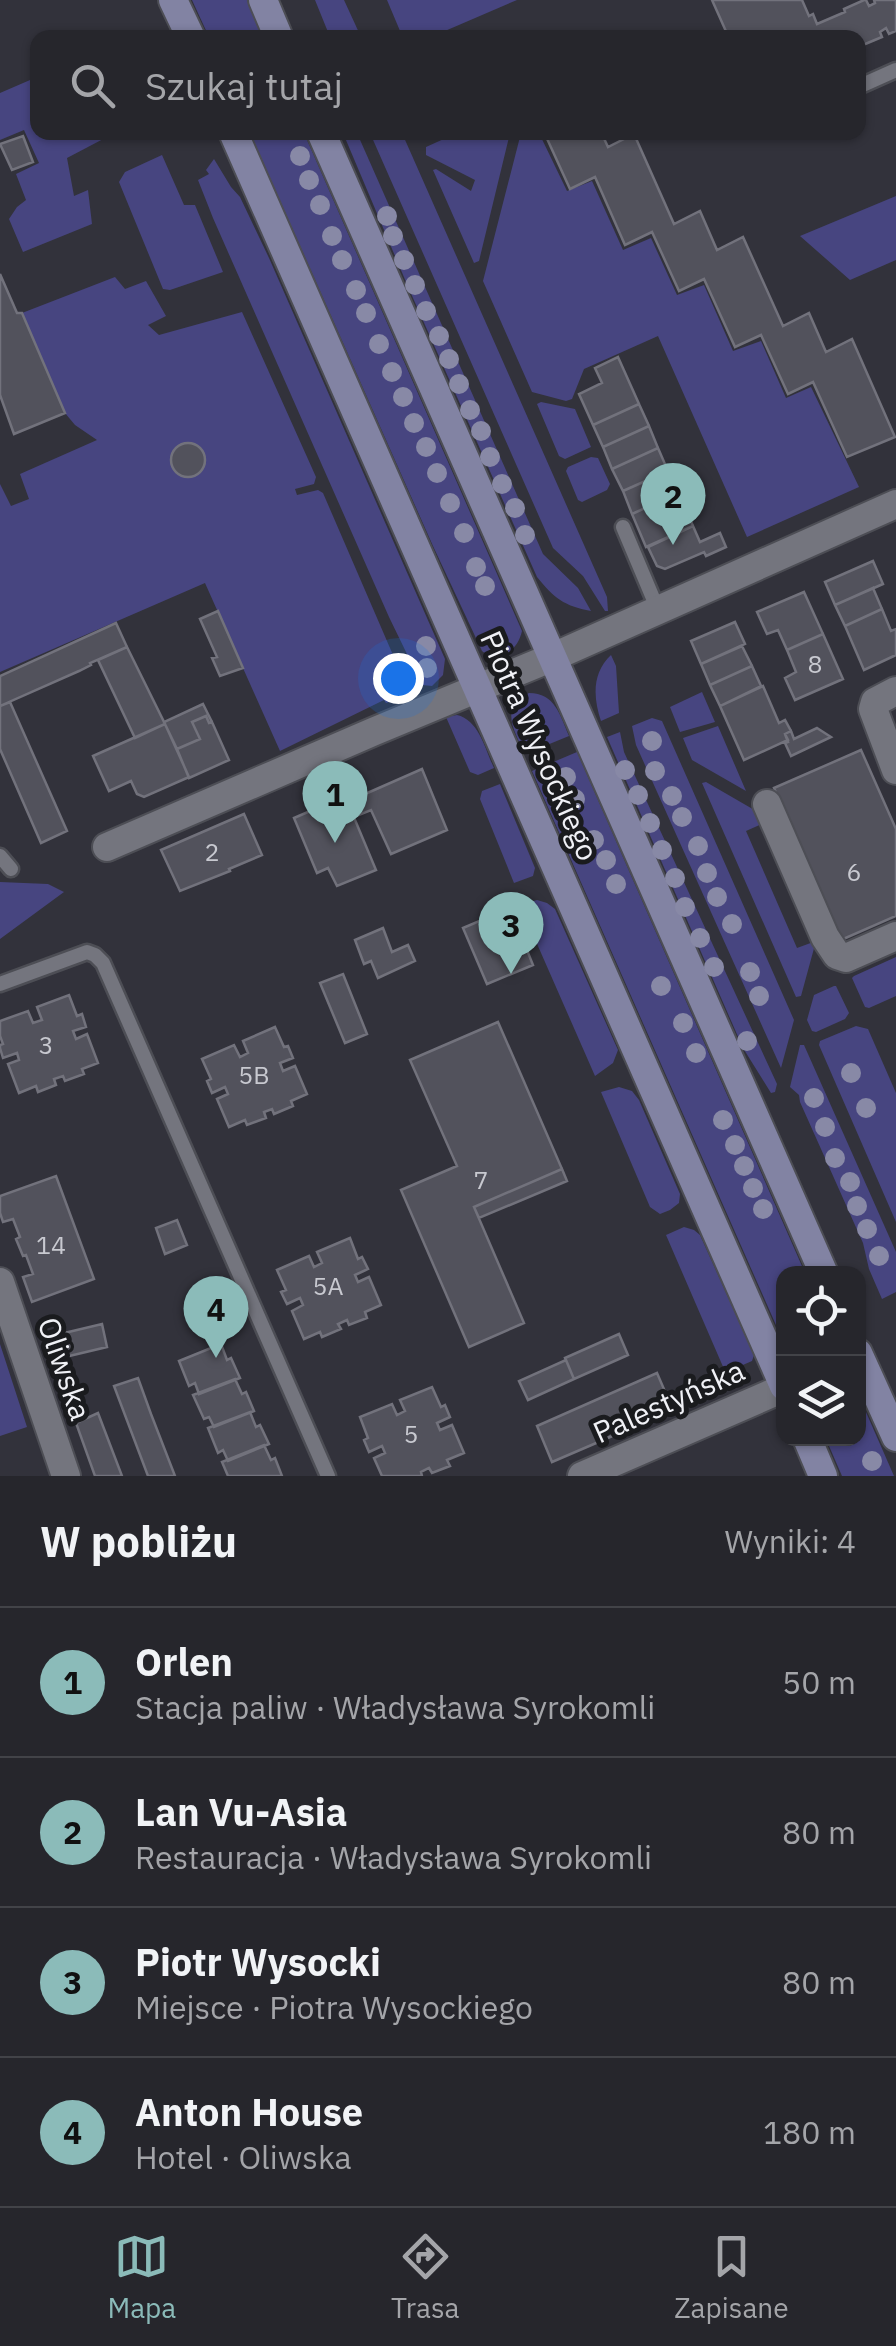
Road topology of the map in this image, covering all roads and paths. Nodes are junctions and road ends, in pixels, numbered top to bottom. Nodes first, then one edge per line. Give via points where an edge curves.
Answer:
1 (174, 0) edge
2 (263, 0) edge
3 (187, 30) edge
4 (276, 30) edge
5 (896, 70) edge
6 (866, 83) edge
7 (237, 140) edge
8 (326, 140) edge
9 (896, 504) edge
10 (622, 527) dead end
11 (658, 610) junction
12 (553, 658) junction
13 (478, 690) junction
14 (896, 690) edge
15 (896, 770) edge
16 (767, 804) dead end
17 (107, 847) dead end
18 (0, 856) edge
19 (11, 869) dead end
20 (896, 936) edge
21 (0, 984) edge
22 (820, 1266) edge
23 (0, 1282) edge
24 (859, 1356) edge
25 (776, 1369) edge
26 (776, 1391) edge
27 (896, 1437) edge
28 (810, 1446) edge
29 (66, 1476) edge
30 (328, 1476) edge
31 (582, 1476) edge
32 (823, 1476) edge

1 - 3 main road
2 - 4 main road
5 - 6 lane
7 - 13 main road, Piotra Wysockiego
8 - 12 main road, Piotra Wysockiego
9 - 11 street
10 - 11 lane
11 - 12 street
12 - 13 street
12 - 22 main road, Piotra Wysockiego
13 - 17 street
13 - 25 main road, Piotra Wysockiego
14 - 15 street via 872,710
16 - 20 street via 837,954 846,958
18 - 19 lane
21 - 30 lane via 87,952 103,963
23 - 29 street, Oliwska
24 - 27 main road
26 - 31 street, Palestyńska
28 - 32 main road

